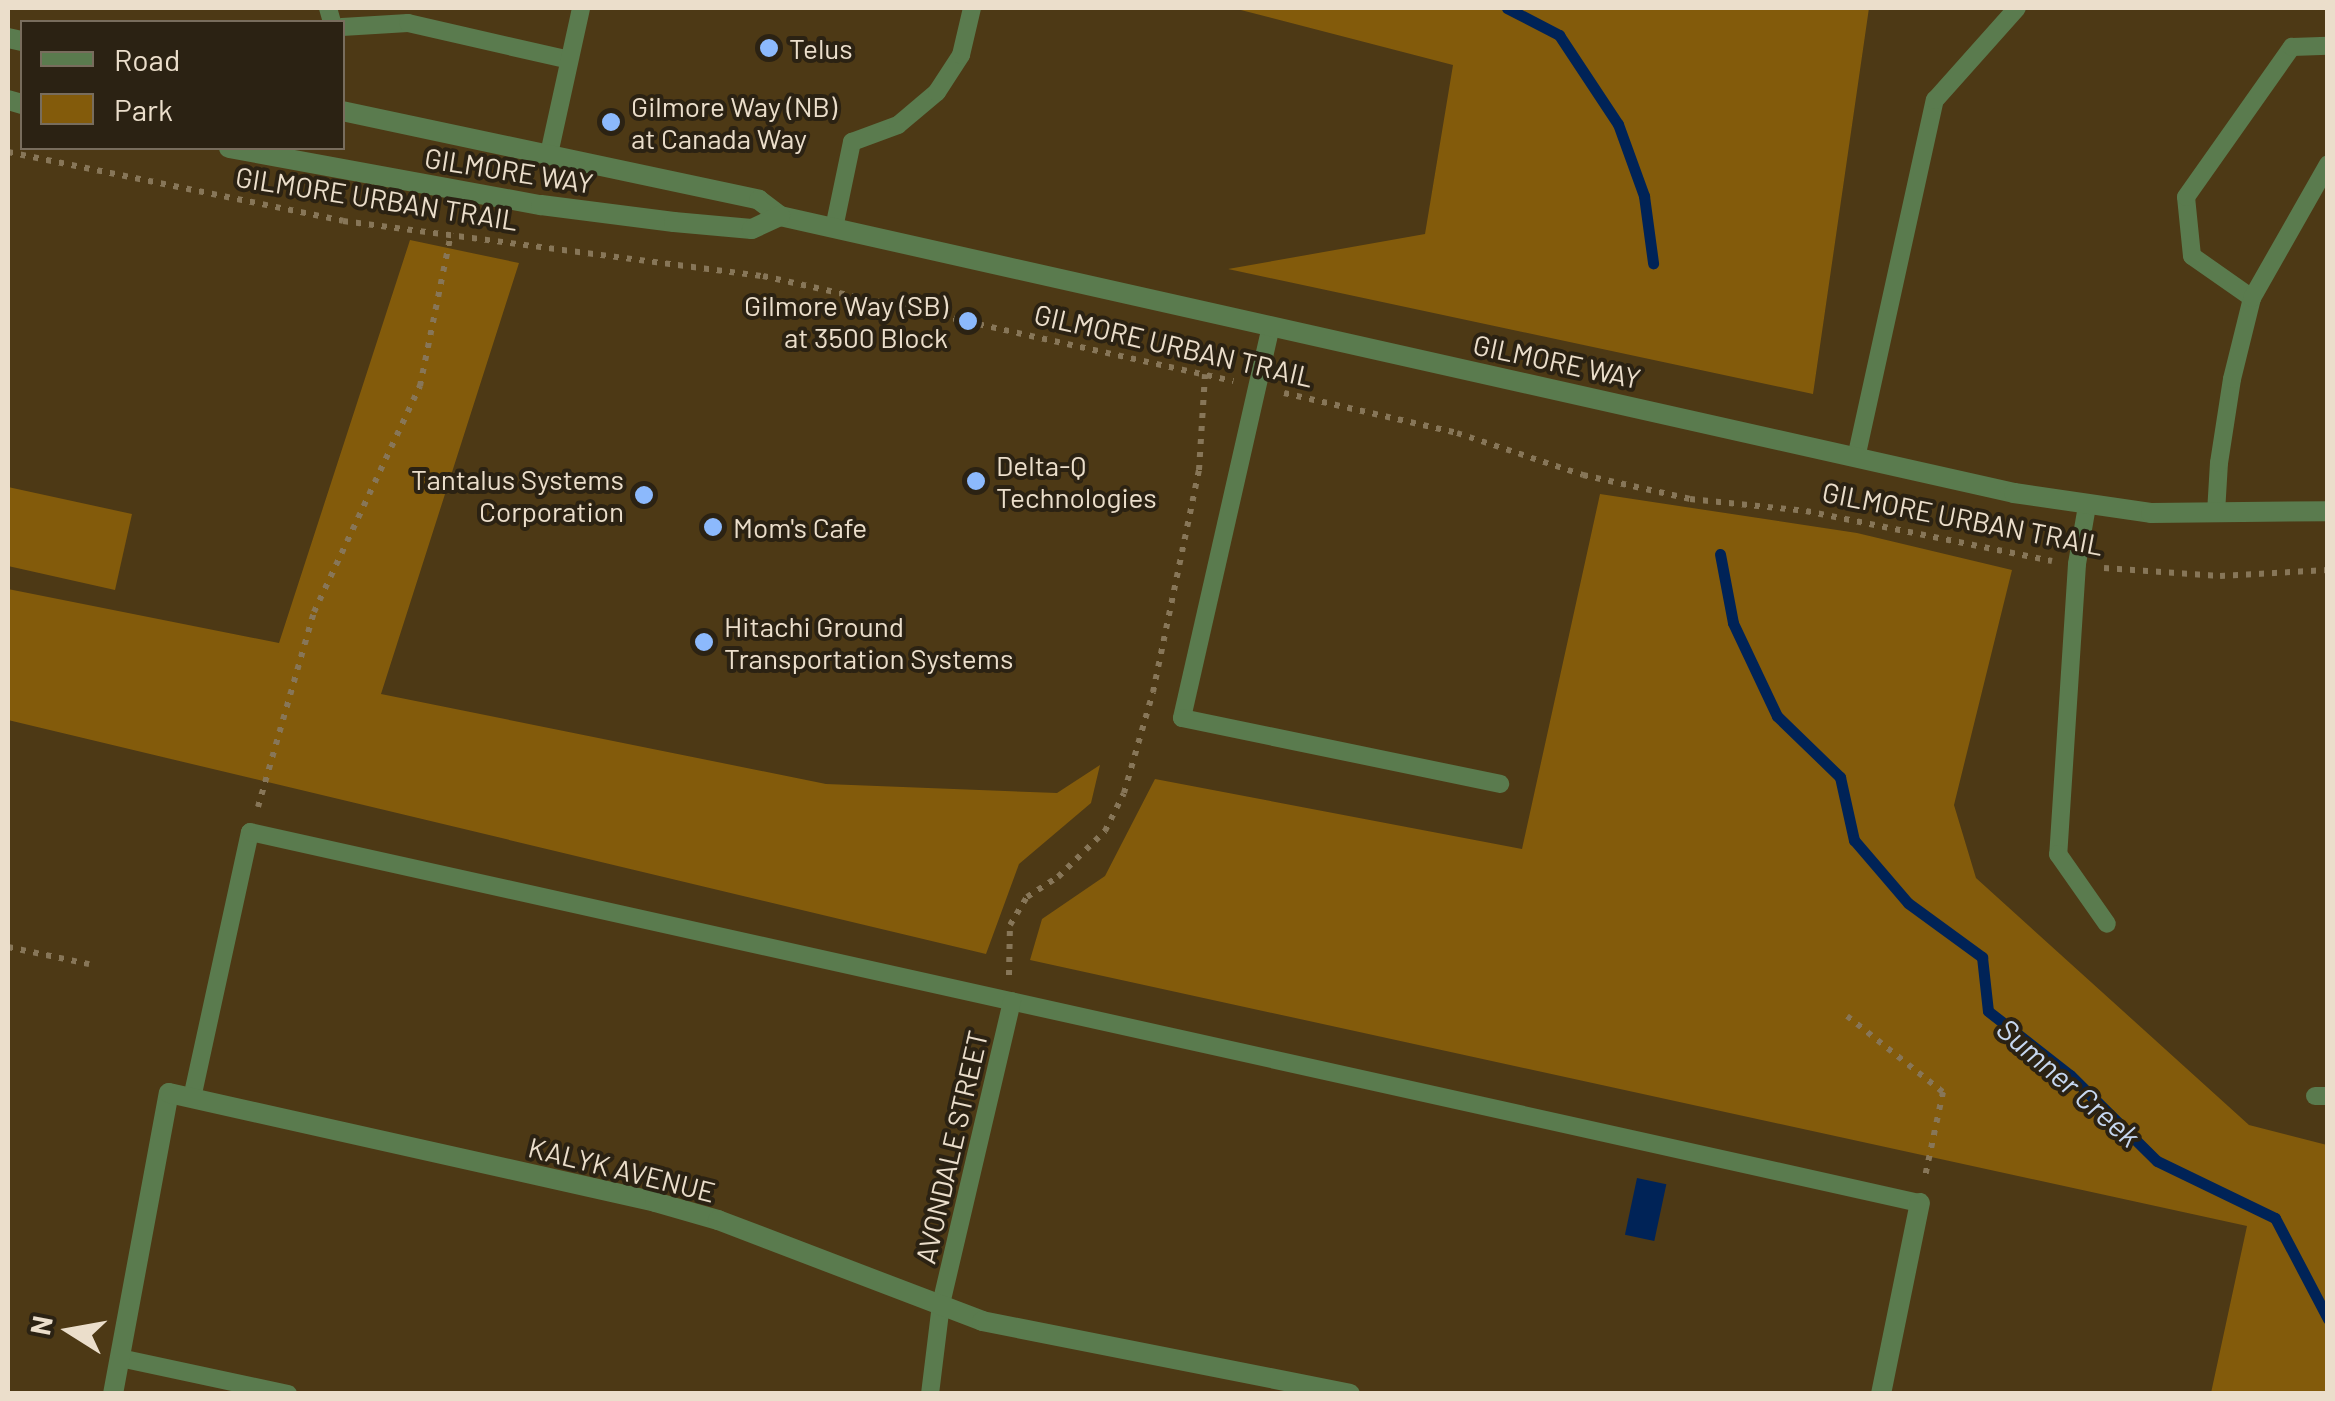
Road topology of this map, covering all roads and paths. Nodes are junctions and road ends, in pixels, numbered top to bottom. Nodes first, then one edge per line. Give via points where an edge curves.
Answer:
1 (581, 8) edge
2 (972, 8) edge
3 (2017, 8) edge
4 (345, 27) edge
5 (2328, 46) edge
6 (570, 60) junction
7 (345, 112) edge
8 (248, 150) edge
9 (8, 152) edge
10 (549, 154) junction
11 (306, 156) edge
12 (2328, 164) edge
13 (780, 216) junction
14 (834, 228) junction
15 (451, 233) junction
16 (2252, 298) junction
17 (1271, 326) junction
18 (1205, 374) junction
19 (1260, 388) junction
20 (1856, 458) junction
21 (2087, 506) junction
22 (2328, 511) edge
23 (2216, 513) junction
24 (2078, 564) junction
25 (2328, 570) edge
26 (1500, 784) dead end
27 (250, 832) junction
28 (2107, 924) dead end
29 (8, 947) edge
30 (89, 964) dead end
31 (1012, 1001) junction
32 (1847, 1016) dead end
33 (192, 1098) junction
34 (1920, 1203) junction
35 (941, 1304) junction
36 (120, 1358) junction
37 (1290, 1388) edge
38 (113, 1394) edge
39 (288, 1394) edge
40 (930, 1394) edge
41 (1350, 1394) edge
42 (1882, 1394) edge

1 - 6 lane
2 - 14 lane via 961,55 937,92 898,125 852,142
3 - 20 lane via 1935,100
4 - 6 lane via 408,24
5 - 16 lane via 2292,47 2186,196 2192,256
6 - 10 lane
7 - 10 street, GILMORE WAY
8 - 11 street, GILMORE WAY
9 - 15 path, GILMORE URBAN TRAIL via 297,213
10 - 13 street, GILMORE WAY via 759,200
11 - 13 street, GILMORE WAY via 541,205 674,222 752,229
12 - 16 lane
13 - 14 street, GILMORE WAY
14 - 17 street, GILMORE WAY
15 - 18 path, GILMORE URBAN TRAIL via 763,276
15 - 27 path via 420,386 314,612
16 - 23 lane via 2219,463
17 - 19 lane
17 - 20 street, GILMORE WAY
18 - 19 path, GILMORE URBAN TRAIL
18 - 31 path via 1195,488 1154,692 1124,793 1105,831 1058,877 1026,897 1010,925
19 - 24 path, GILMORE URBAN TRAIL via 1456,433 1654,491 1806,512
19 - 26 lane via 1182,718
20 - 21 street, GILMORE WAY
21 - 23 street, GILMORE WAY
21 - 24 lane
22 - 23 street, GILMORE WAY
24 - 25 path, GILMORE URBAN TRAIL via 2220,576
24 - 28 lane via 2058,854
27 - 31 lane
27 - 33 lane
29 - 30 path
31 - 34 lane
31 - 35 lane, AVONDALE STREET
32 - 34 path via 1944,1092
33 - 35 street, KALYK AVENUE via 655,1202
33 - 36 street via 169,1093
34 - 42 street
35 - 37 street, KALYK AVENUE via 982,1321
35 - 40 lane, AVONDALE STREET
36 - 38 street
36 - 39 lane
37 - 41 street, KALYK AVENUE

